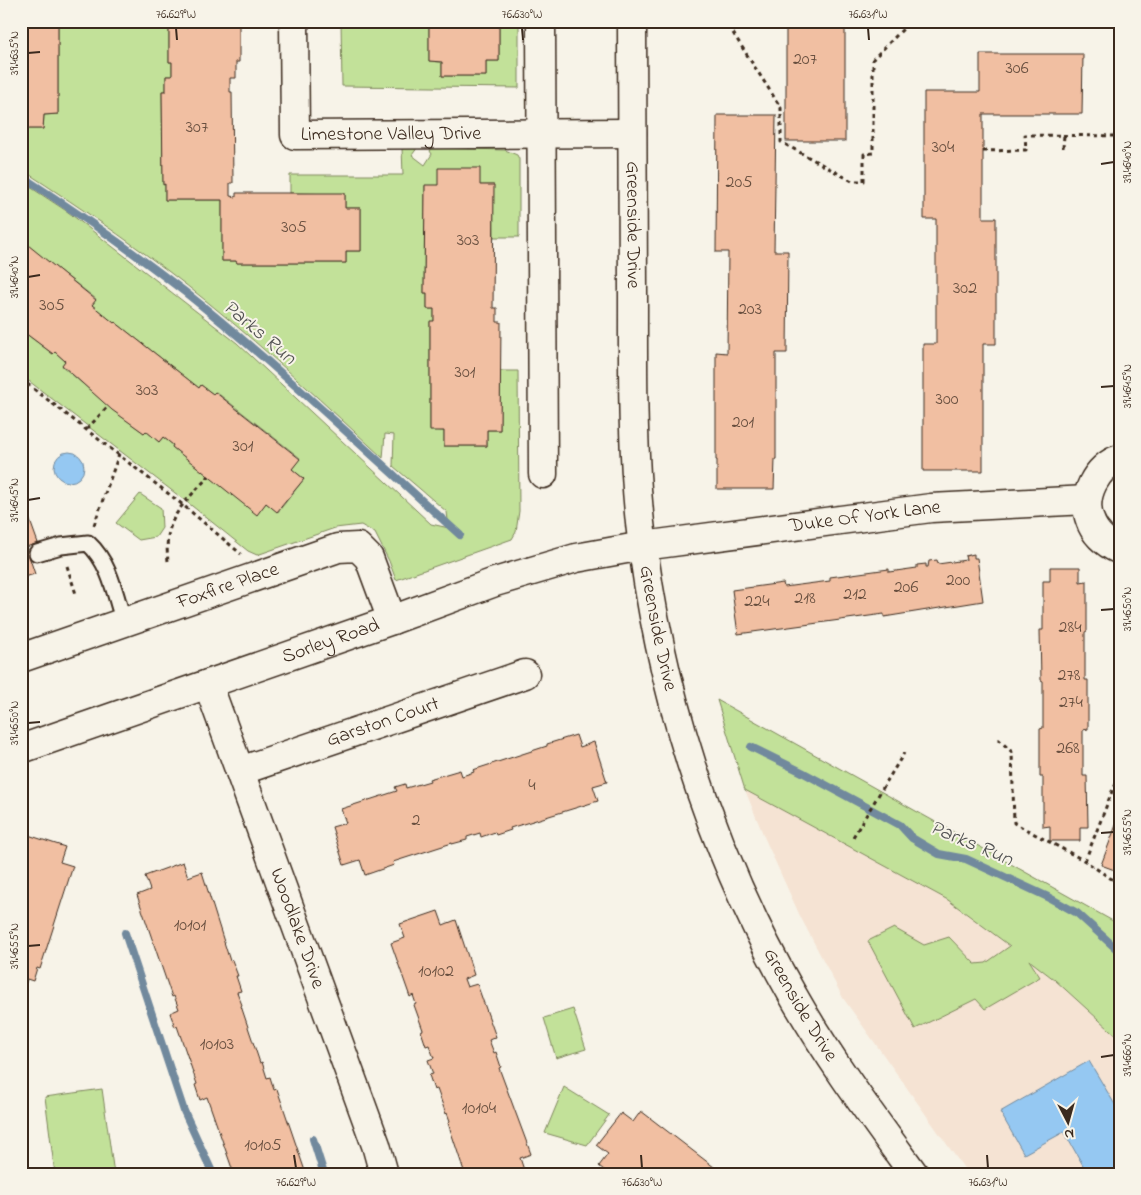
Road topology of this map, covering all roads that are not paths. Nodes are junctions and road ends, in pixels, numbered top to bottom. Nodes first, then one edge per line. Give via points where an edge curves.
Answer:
1 (294, 21) edge
2 (541, 21) edge
3 (632, 21) edge
4 (632, 133) junction
5 (541, 134) junction
6 (1120, 459) edge
7 (543, 474) dead end
8 (1087, 500) junction
9 (643, 546) junction
10 (1120, 550) edge
11 (37, 553) dead end
12 (392, 620) junction
13 (124, 623) junction
14 (21, 658) edge
15 (525, 674) dead end
16 (208, 684) junction
17 (21, 748) edge
18 (240, 771) junction
19 (384, 1174) edge
20 (914, 1174) edge

1 - 5 street, Limestone Valley Drive via 295,136
2 - 5 street
3 - 4 street, Greenside Drive
4 - 5 street, Limestone Valley Drive
4 - 9 street, Greenside Drive via 634,425
5 - 7 street
6 - 8 street via 1101,471 1091,485
8 - 9 street, Duke Of York Lane via 931,508
8 - 10 street via 1089,520 1102,540
9 - 12 street, Sorley Road via 576,558 495,582
9 - 20 street, Greenside Drive via 658,632 679,717 714,831 736,883 801,1008 866,1108
11 - 13 lane via 88,542 98,552 108,571
12 - 13 street, Foxfire Place via 369,558 358,547 338,548
12 - 16 street, Sorley Road
13 - 14 street, Foxfire Place
15 - 18 street, Garston Court
16 - 17 street, Sorley Road
16 - 18 street, Woodlake Drive
18 - 19 street, Woodlake Drive

